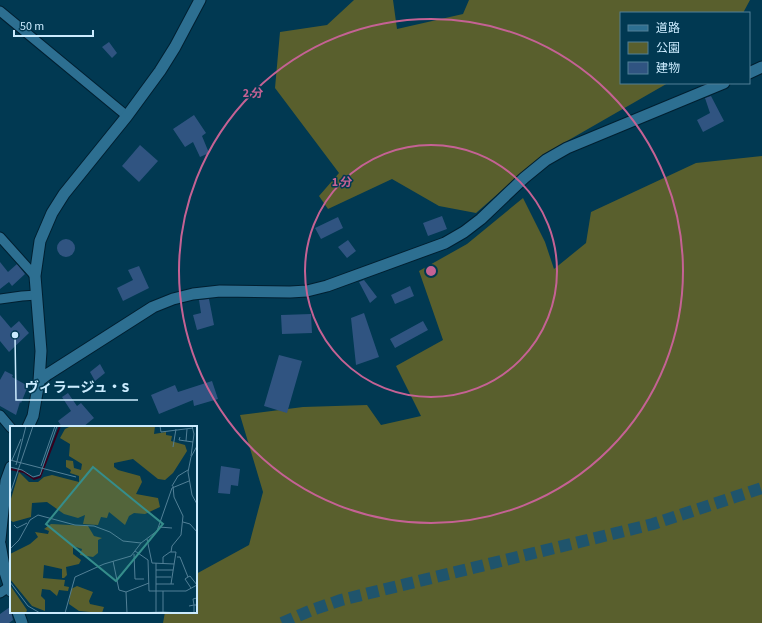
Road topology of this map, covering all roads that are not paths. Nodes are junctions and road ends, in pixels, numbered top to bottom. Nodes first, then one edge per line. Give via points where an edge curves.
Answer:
1 (200, 0) edge
2 (0, 11) edge
3 (762, 67) edge
4 (750, 73) edge
5 (722, 84) edge
6 (127, 116) junction
7 (0, 236) edge
8 (35, 276) junction
9 (37, 295) junction
10 (0, 299) edge
11 (39, 382) junction
12 (0, 415) edge
13 (28, 426) edge
14 (10, 427) edge
15 (10, 470) edge
16 (0, 540) edge
17 (0, 544) edge
18 (7, 590) edge
19 (18, 613) edge
20 (22, 623) edge

1 - 6 street via 168,59
2 - 6 street
3 - 4 street
5 - 11 street via 567,148 546,160 481,219 445,243 328,286 307,291 220,291 173,299 153,307
6 - 8 street via 64,194 52,213 40,241
7 - 8 street
8 - 9 street
9 - 10 street
9 - 11 street via 41,351
11 - 13 street
12 - 14 street
15 - 16 street via 6,481
17 - 18 street
19 - 20 street

